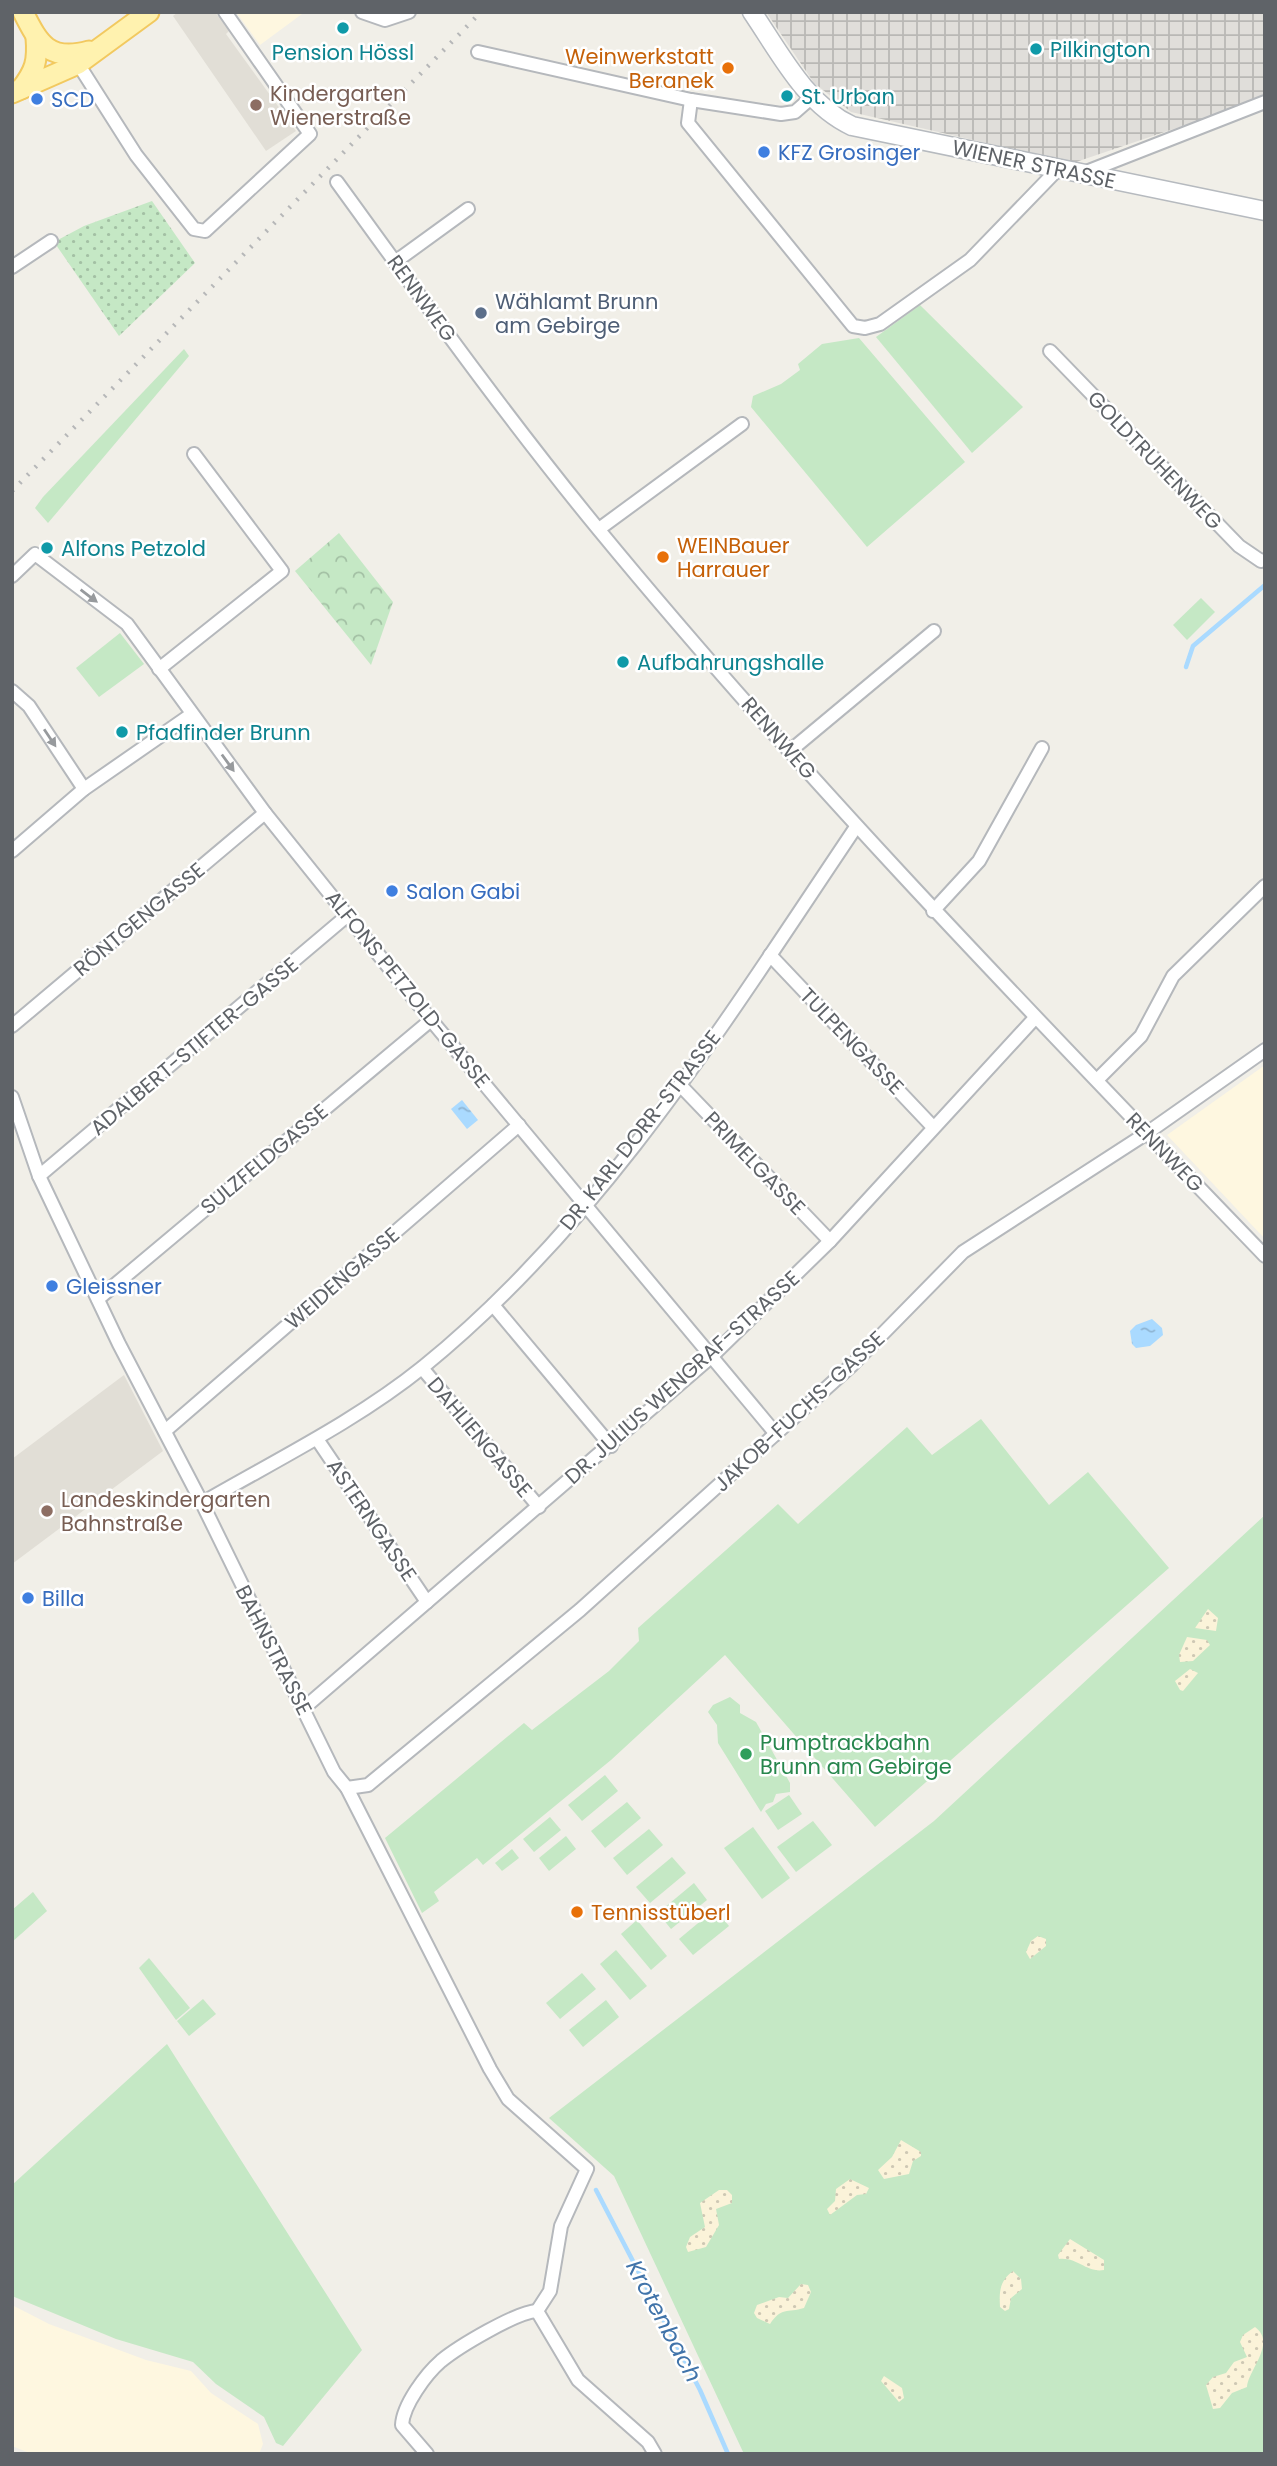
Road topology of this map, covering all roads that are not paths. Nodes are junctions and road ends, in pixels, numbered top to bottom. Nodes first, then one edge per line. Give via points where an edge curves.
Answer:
1 (23, 12) edge
2 (149, 12) edge
3 (225, 12) edge
4 (362, 12) edge
5 (409, 12) edge
6 (752, 12) edge
7 (36, 38) junction
8 (478, 52) dead end
9 (75, 59) junction
10 (16, 92) edge
11 (811, 98) junction
12 (691, 100) junction
13 (1265, 102) edge
14 (1058, 169) junction
15 (1080, 174) junction
16 (337, 182) dead end
17 (468, 209) dead end
18 (1265, 211) edge
19 (51, 241) dead end
20 (395, 261) junction
21 (12, 267) edge
22 (1050, 351) dead end
23 (741, 424) dead end
24 (194, 454) dead end
25 (599, 530) junction
26 (1265, 560) edge
27 (12, 576) edge
28 (934, 631) dead end
29 (159, 669) junction
30 (12, 691) edge
31 (192, 714) junction
32 (1042, 748) dead end
33 (790, 751) junction
34 (84, 789) junction
35 (265, 813) junction
36 (856, 827) junction
37 (12, 850) edge
38 (1265, 886) edge
39 (933, 911) junction
40 (348, 915) junction
41 (770, 955) junction
42 (1034, 1019) junction
43 (431, 1020) junction
44 (12, 1026) edge
45 (1265, 1050) edge
46 (1097, 1080) junction
47 (680, 1085) junction
48 (12, 1097) edge
49 (519, 1125) junction
50 (933, 1127) junction
51 (1147, 1133) junction
52 (39, 1176) junction
53 (586, 1205) junction
54 (830, 1241) junction
55 (1265, 1256) edge
56 (98, 1299) junction
57 (493, 1306) junction
58 (711, 1357) junction
59 (422, 1368) junction
60 (165, 1431) junction
61 (776, 1434) junction
62 (317, 1439) junction
63 (611, 1446) junction
64 (202, 1503) junction
65 (539, 1507) junction
66 (427, 1602) junction
67 (304, 1708) junction
68 (347, 1788) junction
69 (537, 2311) junction
70 (427, 2454) edge
71 (655, 2454) edge

1 - 7 main road
2 - 9 main road via 100,48
3 - 9 street via 310,134 205,231 194,229 136,155
4 - 5 street via 385,20
6 - 11 main road, WIENER STRASSE
7 - 9 main road via 48,50
7 - 10 main road via 38,59 33,74
8 - 12 street
9 - 10 main road
11 - 12 street via 795,112 781,114
11 - 14 main road, WIENER STRASSE via 852,126
12 - 14 street via 688,123 853,326 880,324 962,265
13 - 15 street
14 - 15 main road, WIENER STRASSE
15 - 18 main road, WIENER STRASSE
16 - 20 street, RENNWEG
17 - 20 street
19 - 21 street
20 - 25 street, RENNWEG
22 - 26 street, GOLDTRUHENWEG via 1238,546
23 - 25 street
24 - 29 street via 282,571
25 - 33 street, RENNWEG
27 -> 29 street, ALFONS PETZOLD-GASSE via 35,554 127,624
28 - 33 street
29 - 31 street, ALFONS PETZOLD-GASSE
30 -> 34 street via 29,706
31 - 34 street
31 -> 35 street, ALFONS PETZOLD-GASSE
32 - 39 street via 979,862
33 - 36 street, RENNWEG
34 - 37 street
35 - 40 street, ALFONS PETZOLD-GASSE
35 - 44 street, RÖNTGENGASSE
36 - 39 street, RENNWEG
36 - 41 street, DR. KARL DORR-STRASSE
38 - 46 street via 1173,976 1141,1037
39 - 42 street, RENNWEG
40 - 43 street, ALFONS PETZOLD-GASSE
40 - 52 street, ADALBERT-STIFTER-GASSE
41 - 47 street, DR. KARL DORR-STRASSE
41 - 50 street, TULPENGASSE
42 - 46 street, RENNWEG
42 - 50 street, DR. JULIUS WENGRAF-STRASSE
43 - 49 street, ALFONS PETZOLD-GASSE
43 - 56 street, SULZFELDGASSE
45 - 51 street, JAKOB-FUCHS-GASSE
46 - 51 street, RENNWEG
47 - 53 street, DR. KARL DORR-STRASSE
47 - 54 street, PRIMELGASSE
48 - 52 street, BAHNSTRASSE
49 - 53 street, ALFONS PETZOLD-GASSE
49 - 60 street, WEIDENGASSE
50 - 54 street, DR. JULIUS WENGRAF-STRASSE
51 - 55 street, RENNWEG
51 - 61 street, JAKOB-FUCHS-GASSE via 963,1252 852,1365
52 - 56 street, BAHNSTRASSE
53 - 57 street, DR. KARL DORR-STRASSE
53 - 58 street, ALFONS PETZOLD-GASSE
54 - 58 street, DR. JULIUS WENGRAF-STRASSE
56 - 60 street, BAHNSTRASSE
57 - 59 street, DR. KARL DORR-STRASSE
57 - 63 street
58 - 61 street, ALFONS PETZOLD-GASSE
58 - 63 street, DR. JULIUS WENGRAF-STRASSE
59 - 62 street, DR. KARL DORR-STRASSE
59 - 65 street, DAHLIENGASSE
60 - 64 street, BAHNSTRASSE
61 - 68 street, JAKOB-FUCHS-GASSE via 548,1637 368,1785
62 - 64 street, DR. KARL DORR-STRASSE
62 - 66 street, ASTERNGASSE
63 - 65 street, DR. JULIUS WENGRAF-STRASSE
64 - 67 street, BAHNSTRASSE
65 - 66 street, DR. JULIUS WENGRAF-STRASSE
66 - 67 street, DR. JULIUS WENGRAF-STRASSE
67 - 68 street, BAHNSTRASSE via 334,1772
68 - 69 street, BAHNSTRASSE via 508,2099 587,2169 561,2225 550,2291
69 - 70 street via 458,2350 427,2377 404,2413 402,2425
69 - 71 street via 573,2374 648,2442

